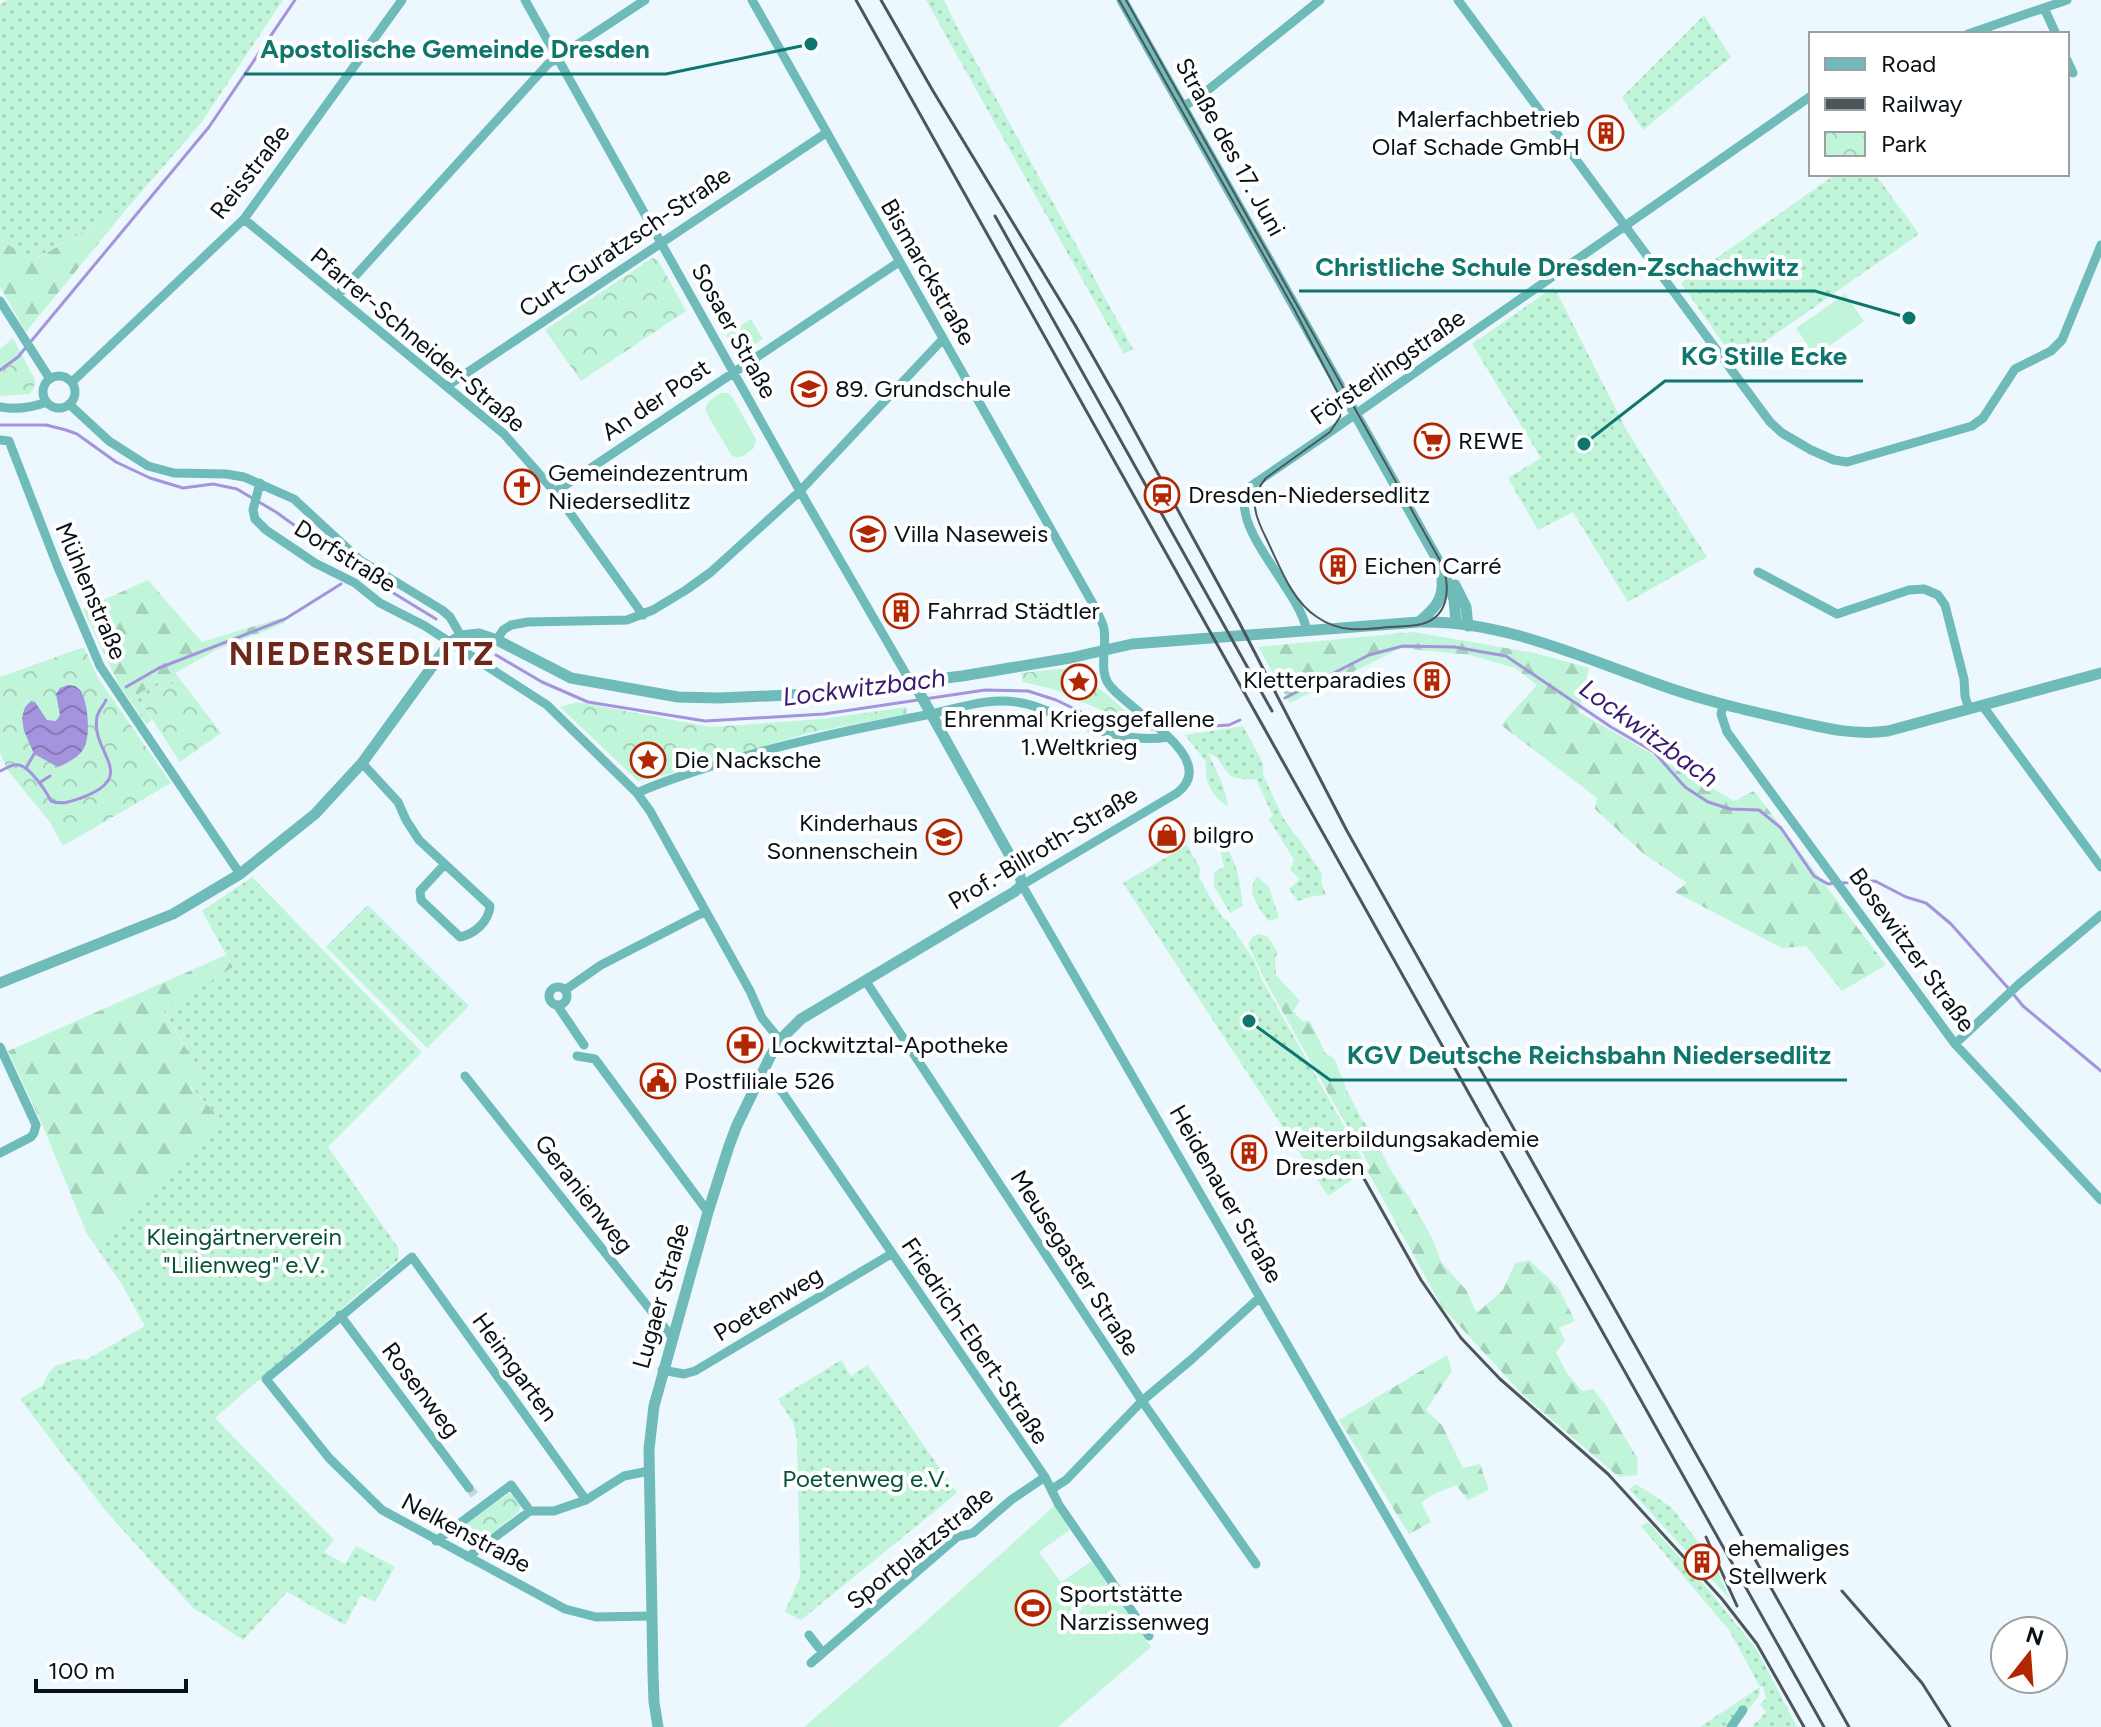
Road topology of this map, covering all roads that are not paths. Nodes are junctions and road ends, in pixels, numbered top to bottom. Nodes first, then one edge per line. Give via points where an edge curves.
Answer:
1 (402, 0) edge
2 (525, 0) edge
3 (645, 0) edge
4 (752, 0) edge
5 (1122, 0) edge
6 (1320, 0) edge
7 (1458, 0) edge
8 (2067, 0) edge
9 (2044, 8) junction
10 (1974, 32) edge
11 (2055, 32) edge
12 (557, 57) junction
13 (2069, 64) edge
14 (2073, 73) dead end
15 (1809, 97) edge
16 (1182, 107) junction
17 (826, 133) junction
18 (244, 219) junction
19 (1626, 225) junction
20 (661, 242) junction
21 (2101, 245) edge
22 (899, 262) junction
23 (337, 296) junction
24 (0, 301) edge
25 (943, 339) junction
26 (734, 372) junction
27 (50, 379) junction
28 (72, 382) junction
29 (447, 386) junction
30 (47, 402) junction
31 (69, 404) junction
32 (0, 407) edge
33 (1355, 414) junction
34 (0, 440) edge
35 (258, 488) junction
36 (800, 491) junction
37 (555, 492) junction
38 (1441, 566) junction
39 (1758, 572) dead end
40 (643, 615) junction
41 (1419, 622) junction
42 (1462, 624) junction
43 (1307, 631) junction
44 (456, 639) junction
45 (497, 640) junction
46 (1105, 650) junction
47 (2101, 673) edge
48 (910, 681) junction
49 (1723, 705) junction
50 (1982, 705) junction
51 (1969, 709) junction
52 (929, 711) junction
53 (1167, 736) junction
54 (362, 763) junction
55 (637, 793) junction
56 (445, 864) junction
57 (2101, 867) edge
58 (240, 874) junction
59 (1022, 885) junction
60 (704, 912) junction
61 (2101, 915) edge
62 (865, 980) junction
63 (0, 983) edge
64 (565, 990) junction
65 (557, 1005) junction
66 (780, 1040) junction
67 (1955, 1044) junction
68 (584, 1045) dead end
69 (0, 1047) edge
70 (577, 1056) dead end
71 (465, 1076) dead end
72 (760, 1077) junction
73 (0, 1153) edge
74 (2101, 1200) edge
75 (708, 1212) junction
76 (891, 1254) junction
77 (1260, 1297) junction
78 (340, 1315) junction
79 (672, 1337) junction
80 (662, 1370) junction
81 (1142, 1401) junction
82 (649, 1471) junction
83 (1045, 1477) junction
84 (469, 1488) tunnel mouth
85 (1052, 1489) junction
86 (586, 1500) junction
87 (530, 1511) junction
88 (436, 1541) junction
89 (468, 1557) junction
90 (1256, 1564) dead end
91 (652, 1616) junction
92 (809, 1635) dead end
93 (1149, 1636) dead end
94 (823, 1653) junction
95 (811, 1663) dead end
96 (1743, 1710) dead end
97 (658, 1727) edge
98 (1508, 1727) edge
99 (1731, 1727) edge

1 - 18 street, Reisstraße
2 - 12 street, Sosaer Straße
3 - 12 street
4 - 17 street, Bismarckstraße
5 - 16 street, Straße des 17. Juni
6 - 16 street
7 - 19 street
8 - 9 street
9 - 10 street
9 - 11 street
12 - 20 street, Sosaer Straße
12 - 23 street
13 - 14 street
15 - 19 street, Försterlingstraße
16 - 33 street, Straße des 17. Juni
17 - 20 street, Curt-Guratzsch-Straße
17 - 22 street, Bismarckstraße
18 - 23 street, Pfarrer-Schneider-Straße
18 - 28 street, Reisstraße
19 - 21 street via 1770,422 1811,450 1847,462 1972,426 1983,418 2015,369 2062,340
19 - 33 street, Försterlingstraße
20 - 26 street, Sosaer Straße
20 - 29 street, Curt-Guratzsch-Straße
22 - 25 street, Bismarckstraße
22 - 26 street, An der Post
23 - 29 street, Pfarrer-Schneider-Straße
24 - 27 street
25 - 36 street
25 - 46 street, Bismarckstraße via 1097,611
26 - 36 street, Sosaer Straße
26 - 37 street, An der Post
27 - 28 street via 61,376
27 - 30 street via 44,387
28 - 31 street
29 - 37 street, Pfarrer-Schneider-Straße via 504,434
30 - 31 street via 60,408
30 - 32 street
31 - 35 street, Dorfstraße via 109,441 148,466 174,473 228,474
33 - 38 street, Straße des 17. Juni
33 - 43 street, Försterlingstraße via 1251,486 1245,498 1247,518
34 - 58 street, Mühlenstraße via 9,441 100,666
35 - 44 street, Dorfstraße via 294,499 360,560 442,610 450,617
35 - 44 street, Dorfstraße via 255,519 266,530 380,603
36 - 40 street via 711,572
36 - 48 street, Sosaer Straße
37 - 40 street, Pfarrer-Schneider-Straße
38 - 41 street via 1441,597
38 - 42 street, Straße des 17. Juni via 1466,607
39 - 51 street via 1837,614 1909,590 1938,595 1945,605
40 - 45 street via 615,622 511,625
41 - 42 street
41 - 43 street
42 - 49 street via 1544,642
43 - 46 street
44 - 45 street via 479,634
44 - 54 street
44 - 55 street via 558,713
45 - 48 street via 571,678 678,697 813,694
46 - 48 street
46 - 53 street, Prof.-Billroth-Straße via 1108,683
47 - 50 street
48 - 52 street, Heidenauer Straße
49 - 51 street via 1856,734
49 - 67 street, Bosewitzer Straße via 1727,732
50 - 51 street
50 - 57 street
52 - 53 street via 1021,702 1125,737
52 - 55 street via 770,748
52 - 59 street, Heidenauer Straße
53 - 59 street, Prof.-Billroth-Straße via 1190,766 1183,788
54 - 56 street via 398,802 419,840
54 - 58 street via 315,814
55 - 60 street
56 - 56 street via 490,906 486,919 470,935 460,937 421,900 420,891
58 - 63 street via 173,914
59 - 62 street, Prof.-Billroth-Straße
59 - 77 street, Heidenauer Straße
60 - 64 street via 601,965
60 - 66 street via 762,1018
61 - 67 street
62 - 66 street, Prof.-Billroth-Straße via 801,1019
62 - 81 street, Meusegaster Straße
64 - 65 street via 566,1002
64 - 65 street via 557,987 550,992
65 - 68 street
66 - 72 street, Lugaer Straße
67 - 74 street, Bosewitzer Straße
69 - 73 street via 36,1125 31,1137
70 - 75 street via 595,1059
71 - 79 street, Geranienweg
72 - 75 street, Lugaer Straße via 737,1125
72 - 76 street, Friedrich-Ebert-Straße via 780,1089
75 - 79 street, Lugaer Straße
76 - 80 street, Poetenweg via 695,1371
76 - 83 street, Friedrich-Ebert-Straße
77 - 81 street
77 - 98 street, Heidenauer Straße
78 - 84 street, Rosenweg
78 - 86 street, Heimgarten via 412,1257
78 - 88 street, Nelkenstraße via 266,1379 329,1458 382,1510
79 - 80 street, Lugaer Straße
80 - 82 street, Lugaer Straße via 651,1424
81 - 85 street
81 - 90 street, Meusegaster Straße
82 - 86 street via 624,1476
82 - 91 street, Lugaer Straße
83 - 85 street, Friedrich-Ebert-Straße
83 - 94 street, Sportplatzstraße via 973,1533 957,1537
85 - 93 street, Friedrich-Ebert-Straße
86 - 87 street via 554,1511
87 - 88 street via 511,1485 480,1502
87 - 89 street
88 - 89 street, Nelkenstraße
89 - 91 street, Nelkenstraße via 580,1614
91 - 97 street, Lugaer Straße
92 - 94 street
94 - 95 street, Sportplatzstraße
96 - 99 street

